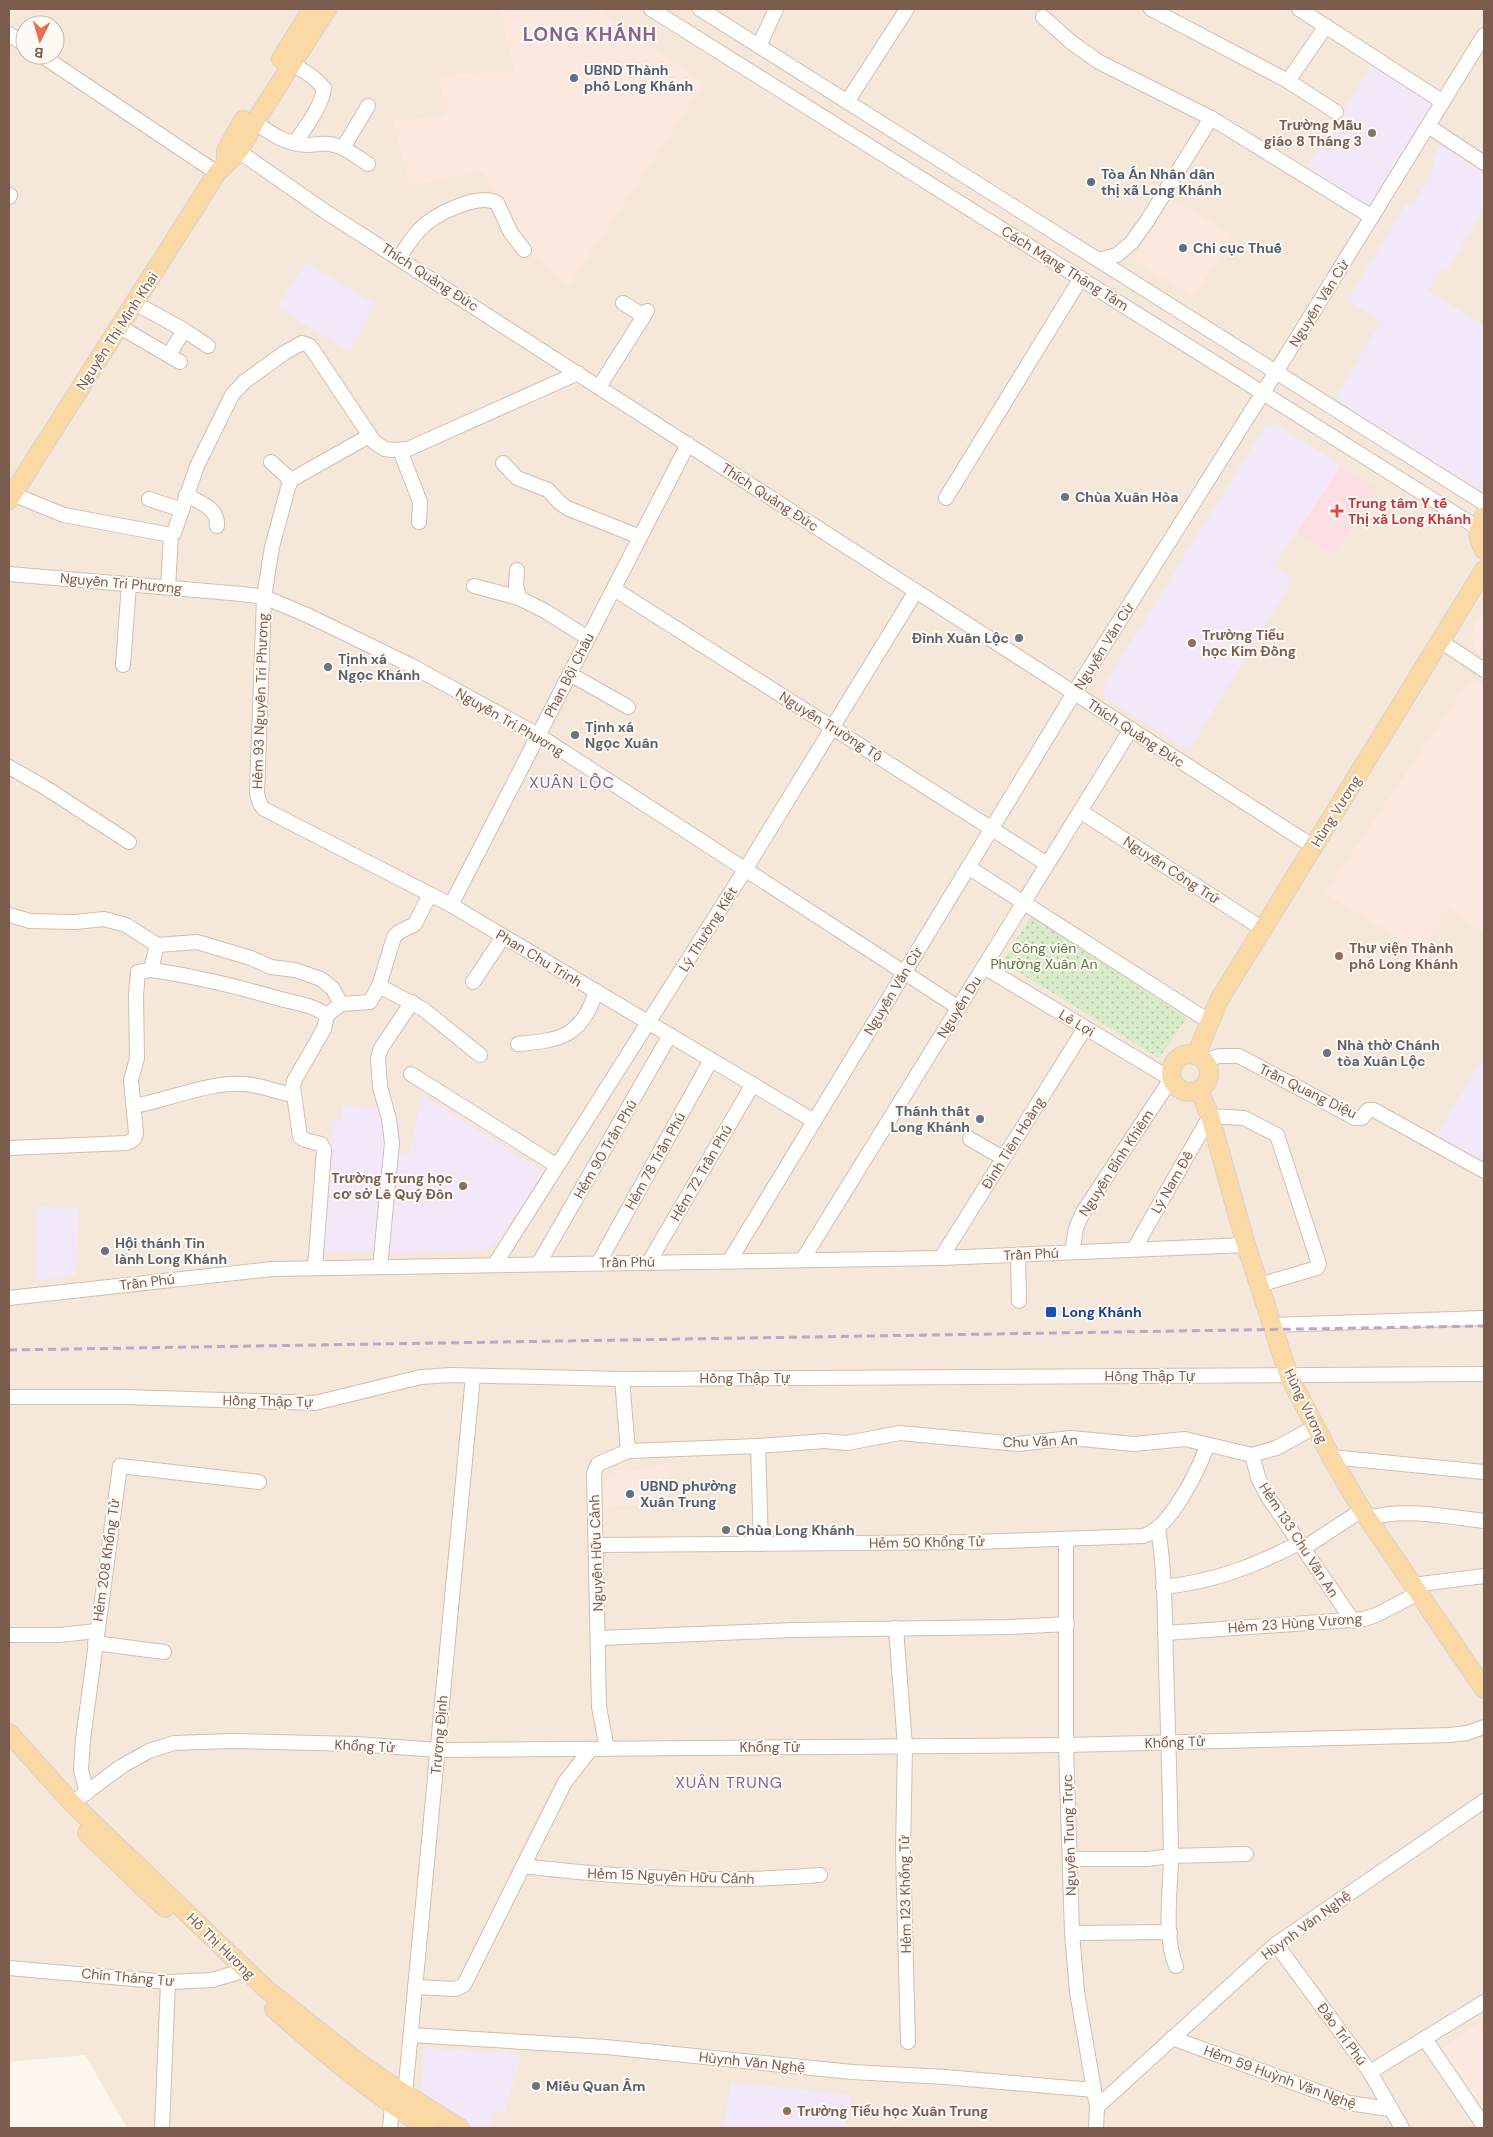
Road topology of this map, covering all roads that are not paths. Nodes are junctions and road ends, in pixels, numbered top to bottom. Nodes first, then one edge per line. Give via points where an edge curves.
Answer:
1 (312, 9) edge
2 (327, 9) edge
3 (652, 9) edge
4 (700, 9) edge
5 (776, 9) edge
6 (907, 9) edge
7 (1151, 9) edge
8 (1299, 9) edge
9 (1043, 17) dead end
10 (1326, 26) junction
11 (1484, 35) edge
12 (760, 46) junction
13 (292, 63) junction
14 (59, 65) edge
15 (1288, 80) junction
16 (847, 102) junction
17 (1443, 102) junction
18 (368, 106) dead end
19 (1336, 112) dead end
20 (1211, 118) junction
21 (255, 122) junction
22 (1428, 126) junction
23 (295, 143) junction
24 (343, 148) junction
25 (227, 158) junction
26 (1484, 163) edge
27 (368, 164) dead end
28 (1372, 217) junction
29 (524, 250) dead end
30 (399, 257) junction
31 (1098, 260) junction
32 (1081, 278) junction
33 (623, 302) dead end
34 (136, 303) junction
35 (120, 327) junction
36 (184, 330) junction
37 (208, 346) dead end
38 (1276, 372) junction
39 (578, 373) junction
40 (599, 386) junction
41 (1263, 393) junction
42 (369, 436) junction
43 (688, 444) junction
44 (400, 450) junction
45 (271, 462) dead end
46 (503, 462) dead end
47 (291, 480) junction
48 (186, 495) junction
49 (11, 497) edge
50 (946, 498) dead end
51 (149, 499) dead end
52 (1484, 504) edge
53 (182, 510) junction
54 (418, 522) dead end
55 (1481, 522) edge
56 (217, 526) dead end
57 (171, 535) junction
58 (640, 537) junction
59 (1484, 550) edge
60 (517, 570) dead end
61 (1484, 570) edge
62 (9, 574) edge
63 (129, 584) junction
64 (474, 586) dead end
65 (168, 587) junction
66 (614, 589) junction
67 (916, 591) junction
68 (264, 597) junction
69 (519, 598) junction
70 (588, 638) junction
71 (1440, 641) junction
72 (123, 665) dead end
73 (1484, 670) edge
74 (570, 674) junction
75 (1074, 693) junction
76 (628, 707) dead end
77 (833, 728) junction
78 (1131, 729) junction
79 (538, 735) junction
80 (9, 767) edge
81 (260, 804) joint
82 (1080, 811) junction
83 (992, 829) junction
84 (129, 842) dead end
85 (1314, 847) junction
86 (1047, 864) junction
87 (968, 868) junction
88 (745, 870) junction
89 (430, 894) junction
90 (1023, 903) junction
91 (450, 905) junction
92 (9, 915) edge
93 (1263, 929) junction
94 (503, 937) junction
95 (157, 945) junction
96 (984, 967) junction
97 (151, 970) junction
98 (904, 973) junction
99 (473, 982) dead end
100 (379, 986) junction
101 (596, 991) junction
102 (412, 1002) junction
103 (342, 1004) junction
104 (958, 1008) junction
105 (327, 1015) junction
106 (648, 1022) junction
107 (1210, 1022) junction
108 (1085, 1028) junction
109 (670, 1035) junction
110 (518, 1044) dead end
111 (480, 1055) dead end
112 (1200, 1058) junction
113 (711, 1060) junction
114 (411, 1074) dead end
115 (1172, 1079) junction
116 (752, 1084) junction
117 (1198, 1090) junction
118 (293, 1096) junction
119 (134, 1106) junction
120 (1210, 1116) junction
121 (814, 1121) junction
122 (970, 1139) dead end
123 (9, 1148) edge
124 (1003, 1158) junction
125 (557, 1166) junction
126 (1484, 1171) edge
127 (1246, 1245) junction
128 (1134, 1249) junction
129 (1072, 1252) junction
130 (1018, 1255) junction
131 (941, 1258) junction
132 (803, 1259) junction
133 (730, 1260) junction
134 (599, 1262) junction
135 (650, 1262) junction
136 (495, 1264) junction
137 (539, 1264) junction
138 (380, 1267) junction
139 (315, 1268) junction
140 (1259, 1285) junction
141 (9, 1298) edge
142 (1019, 1301) dead end
143 (1484, 1318) edge
144 (1272, 1325) junction
145 (1484, 1374) edge
146 (473, 1376) junction
147 (1289, 1376) junction
148 (622, 1379) junction
149 (9, 1397) edge
150 (1315, 1427) junction
151 (758, 1446) junction
152 (1207, 1446) junction
153 (628, 1451) junction
154 (1252, 1455) junction
155 (1331, 1457) junction
156 (1484, 1472) edge
157 (259, 1482) dead end
158 (1365, 1514) junction
159 (1484, 1521) edge
160 (1158, 1528) junction
161 (1066, 1539) junction
162 (760, 1544) junction
163 (596, 1545) junction
164 (1301, 1546) junction
165 (1484, 1576) edge
166 (1163, 1587) junction
167 (1416, 1589) junction
168 (1353, 1621) junction
169 (1067, 1624) junction
170 (896, 1628) junction
171 (1166, 1633) junction
172 (9, 1635) edge
173 (96, 1637) junction
174 (599, 1638) junction
175 (164, 1652) dead end
176 (1484, 1689) edge
177 (1484, 1727) edge
178 (9, 1733) edge
179 (1169, 1742) junction
180 (1066, 1745) junction
181 (905, 1746) junction
182 (592, 1749) junction
183 (607, 1749) junction
184 (438, 1750) junction
185 (9, 1751) edge
186 (87, 1792) junction
187 (1484, 1801) edge
188 (72, 1803) junction
189 (1246, 1854) dead end
190 (1171, 1856) junction
191 (1070, 1859) junction
192 (523, 1866) junction
193 (820, 1875) dead end
194 (1170, 1932) junction
195 (1072, 1933) junction
196 (1276, 1944) junction
197 (1176, 1966) dead end
198 (9, 1968) edge
199 (240, 1972) junction
200 (168, 1982) junction
201 (415, 1987) junction
202 (1484, 2002) edge
203 (410, 2035) junction
204 (1172, 2038) junction
205 (1425, 2039) junction
206 (908, 2042) dead end
207 (1370, 2072) junction
208 (1094, 2090) junction
209 (398, 2100) junction
210 (1097, 2107) junction
211 (1389, 2109) junction
212 (1484, 2126) edge
213 (162, 2128) edge
214 (390, 2128) edge
215 (428, 2128) edge
216 (460, 2128) edge
217 (1096, 2128) edge
218 (1402, 2128) edge

1 - 25 main road, Nguyễn Thị Minh Khai
2 - 13 main road, Nguyễn Thị Minh Khai
3 - 32 street, Cách Mạng Tháng Tám
4 - 12 street, Cách Mạng Tháng Tám
5 - 12 street
6 - 16 street
7 - 15 street
8 - 10 street
9 - 20 street via 1099,62
10 - 15 street
10 - 17 street
11 - 17 street, Nguyễn Văn Cừ
12 - 16 street, Cách Mạng Tháng Tám
13 - 21 main road, Nguyễn Thị Minh Khai
13 - 23 street via 324,88 323,96
14 - 25 street, Thích Quảng Đức
15 - 19 street
16 - 31 street, Cách Mạng Tháng Tám
17 - 22 street, Nguyễn Văn Cừ
18 - 24 street
20 - 28 street
20 - 31 street via 1132,242 1117,255
21 - 23 street via 275,136
21 - 25 main road, Nguyễn Thị Minh Khai
22 - 26 street
22 - 28 street, Nguyễn Văn Cừ
23 - 24 street via 332,144
24 - 27 street
25 - 30 street, Thích Quảng Đức via 326,212
25 - 34 main road, Nguyễn Thị Minh Khai
28 - 38 street, Nguyễn Văn Cừ
29 - 30 street via 511,233 497,203 486,199 465,203 429,222
30 - 39 street, Thích Quảng Đức
31 - 38 street, Cách Mạng Tháng Tám
32 - 41 street, Cách Mạng Tháng Tám
32 - 50 street
33 - 40 street via 646,313
34 - 35 main road, Nguyễn Thị Minh Khai
34 - 36 street
35 - 36 street via 175,358
35 - 49 main road, Nguyễn Thị Minh Khai
36 - 37 street
38 - 41 street, Nguyễn Văn Cừ
38 - 52 street, Cách Mạng Tháng Tám
39 - 40 street, Thích Quảng Đức
39 - 44 street via 444,434
40 - 43 street, Thích Quảng Đức
41 - 55 street, Cách Mạng Tháng Tám
41 - 75 street, Nguyễn Văn Cừ
42 - 44 street via 385,449
42 - 47 street
42 - 48 street via 310,346 302,343 244,382 232,395
43 - 58 street, Phan Bội Châu
43 - 67 street, Thích Quảng Đức
44 - 54 street via 420,502
45 - 47 street
46 - 58 street via 517,478 548,490 567,508
47 - 68 street, Hẻm 93 Nguyễn Tri Phương via 272,547
48 - 53 street
48 - 56 street via 212,510 217,516
49 - 57 street via 64,515
51 - 53 street
53 - 57 street
55 - 59 main road via 1478,539
57 - 65 street
58 - 66 street, Phan Bội Châu
60 - 69 street
61 - 71 main road, Hùng Vương
62 - 63 street, Nguyễn Tri Phương
63 - 65 street, Nguyễn Tri Phương
63 - 72 street
64 - 69 street
65 - 68 street, Nguyễn Tri Phương
66 - 70 street, Phan Bội Châu
66 - 77 street, Nguyễn Trường Tộ
67 - 75 street, Thích Quảng Đức
67 - 77 street, Lý Thường Kiệt
68 - 79 street, Nguyễn Tri Phương via 410,665
68 - 81 street, Hẻm 93 Nguyễn Tri Phương via 257,793
69 - 70 street
70 - 74 street, Phan Bội Châu
71 - 73 street
71 - 85 main road, Hùng Vương
74 - 76 street
74 - 79 street, Phan Bội Châu
75 - 78 street, Thích Quảng Đức
75 - 83 street, Nguyễn Văn Cừ
77 - 83 street, Nguyễn Trường Tộ
77 - 88 street, Lý Thường Kiệt
78 - 82 street, Nguyễn Du
78 - 85 street, Thích Quảng Đức
79 - 88 street, Nguyễn Tri Phương
79 - 91 street, Phan Bội Châu
80 - 84 street
81 - 89 street, Phan Chu Trinh via 264,809
82 - 86 street, Nguyễn Du
82 - 93 street, Nguyễn Công Trứ
83 - 86 street, Nguyễn Trường Tộ
83 - 87 street, Nguyễn Văn Cừ
85 - 93 main road, Hùng Vương
86 - 90 street, Nguyễn Du
87 - 90 street
87 - 98 street, Nguyễn Văn Cừ
88 - 98 street, Nguyễn Tri Phương
88 - 106 street, Lý Thường Kiệt
89 - 91 street, Phan Chu Trinh
89 - 100 street via 415,924 394,937
90 - 96 street, Nguyễn Du
90 - 107 street
91 - 94 street, Phan Chu Trinh
92 - 95 street via 30,921 104,919 126,925
93 - 107 main road, Hùng Vương via 1219,1000
94 - 99 street
94 - 101 street, Phan Chu Trinh
95 - 97 street
95 - 103 street via 197,942 271,966 295,970 328,983
96 - 104 street, Nguyễn Du
96 - 108 street, Lê Lợi
97 - 105 street via 235,985 312,1005
97 - 119 street via 142,970 137,975 136,1058 131,1080
98 - 104 street, Nguyễn Tri Phương
98 - 121 street, Nguyễn Văn Cừ
100 - 102 street
100 - 103 street via 370,1002
101 - 106 street, Phan Chu Trinh
101 - 110 street via 590,1011 572,1032 552,1040
102 - 111 street
102 - 138 street via 381,1048 378,1058 378,1081 392,1143
103 - 105 street
104 - 132 street, Nguyễn Du
105 - 118 street via 324,1029 294,1081
106 - 109 street, Phan Chu Trinh
106 - 125 street, Lý Thường Kiệt
107 - 112 main road, Hùng Vương
108 - 115 street, Lê Lợi
108 - 124 street, Đinh Tiên Hoàng
109 - 113 street, Phan Chu Trinh
109 - 137 street, Hẻm 90 Trần Phú
112 - 115 main road via 1186,1054 1175,1060 1170,1072
112 - 117 main road via 1209,1076
112 - 126 street, Trần Quang Diệu via 1239,1056 1355,1118 1362,1118 1368,1110 1374,1110
113 - 116 street, Phan Chu Trinh
113 - 134 street, Hẻm 78 Trần Phú
114 - 125 street
115 - 117 main road via 1183,1091
115 - 129 street, Nguyễn Bỉnh Khiêm via 1083,1212 1076,1228
116 - 121 street, Phan Chu Trinh
116 - 135 street, Hẻm 72 Trần Phú
117 - 120 main road, Hùng Vương
118 - 119 street via 236,1084
118 - 139 street via 300,1136 321,1144 324,1150
119 - 123 street via 136,1133 132,1141
120 - 127 main road, Hùng Vương
120 - 128 street, Lý Nam Đế
120 - 140 street via 1244,1118 1277,1135 1318,1259 1317,1268
121 - 133 street, Nguyễn Văn Cừ
122 - 124 street
124 - 131 street, Đinh Tiên Hoàng
125 - 136 street, Lý Thường Kiệt
127 - 128 street, Trần Phú
127 - 140 main road, Hùng Vương
128 - 129 street, Trần Phú
129 - 130 street, Trần Phú
130 - 131 street, Trần Phú
130 - 142 street
131 - 132 street, Trần Phú
132 - 133 street, Trần Phú
133 - 135 street, Trần Phú
134 - 135 street, Trần Phú
134 - 137 street, Trần Phú
136 - 137 street, Trần Phú
136 - 138 street, Trần Phú
138 - 139 street, Trần Phú
139 - 141 street, Trần Phú via 252,1270
140 - 144 main road, Hùng Vương
143 - 144 street
144 - 147 main road, Hùng Vương
145 - 147 street, Hồng Thập Tự
146 - 148 street, Hồng Thập Tự
146 - 149 street, Hồng Thập Tự via 421,1377 315,1402
146 - 184 street, Trương Định
147 - 148 street, Hồng Thập Tự
147 - 150 main road, Hùng Vương
148 - 153 street
150 - 154 street, Chu Văn An via 1276,1448
150 - 155 main road, Hùng Vương
151 - 152 street, Chu Văn An via 847,1443 900,1433 1018,1444 1071,1438 1134,1444 1185,1439
151 - 153 street, Chu Văn An
151 - 162 street
152 - 154 street, Chu Văn An
152 - 160 street via 1192,1482
153 - 163 street, Nguyễn Hữu Cảnh via 595,1468
154 - 164 street, Hẻm 133 Chu Văn An via 1262,1487
155 - 156 street
155 - 158 main road, Hùng Vương
157 - 173 street, Hẻm 208 Khổng Tử via 120,1466
158 - 159 street via 1423,1513
158 - 164 street
158 - 167 main road, Hùng Vương
160 - 161 street, Hẻm 50 Khổng Tử via 1143,1536
160 - 166 street
161 - 162 street, Hẻm 50 Khổng Tử
161 - 169 street, Nguyễn Trung Trực
162 - 163 street, Hẻm 50 Khổng Tử
163 - 174 street, Nguyễn Hữu Cảnh
164 - 166 street via 1230,1574
164 - 168 street, Hẻm 133 Chu Văn An
165 - 167 street, Hẻm 23 Hùng Vương
166 - 171 street
167 - 168 street, Hẻm 23 Hùng Vương via 1376,1615
167 - 176 main road, Hùng Vương
168 - 171 street, Hẻm 23 Hùng Vương
169 - 170 street
169 - 180 street, Nguyễn Trung Trực
170 - 174 street
170 - 181 street, Hẻm 123 Khổng Tử
171 - 179 street
172 - 173 street
173 - 175 street
173 - 186 street, Hẻm 208 Khổng Tử via 81,1754
174 - 183 street, Nguyễn Hữu Cảnh via 599,1707
177 - 179 street, Khổng Tử via 1450,1735
178 - 188 main road, Hồ Thị Hương
179 - 180 street, Khổng Tử
179 - 190 street
180 - 181 street, Khổng Tử
180 - 191 street, Nguyễn Trung Trực
181 - 183 street, Khổng Tử
181 - 206 street, Hẻm 123 Khổng Tử via 903,1868
182 - 183 street, Khổng Tử
182 - 184 street, Khổng Tử
182 - 192 street via 565,1782
184 - 186 street, Khổng Tử via 356,1744 174,1743 136,1758
184 - 201 street, Trương Định
185 - 199 main road, Hồ Thị Hương via 105,1852
186 - 188 street, Khổng Tử
187 - 196 street, Hùynh Văn Nghệ
188 - 199 main road, Hồ Thị Hương
189 - 190 street
190 - 191 street
190 - 194 street
191 - 195 street, Nguyễn Trung Trực
192 - 193 street, Hẻm 15 Nguyễn Hữu Cảnh via 606,1875 698,1879
192 - 201 street via 464,1984 455,1989
194 - 195 street
194 - 197 street via 1171,1956
195 - 208 street, Nguyễn Trung Trực via 1077,1992
196 - 204 street, Hùynh Văn Nghệ
196 - 207 street, Đào Trí Phú
198 - 200 street, Chín Tháng Tư
199 - 200 street, Chín Tháng Tư via 212,1980
199 - 209 main road, Hồ Thị Hương via 325,2036
200 - 213 street
201 - 203 street, Trương Định
202 - 205 street
203 - 208 street, Hùynh Văn Nghệ via 615,2047 852,2072
203 - 209 street, Trương Định
204 - 210 street, Hùynh Văn Nghệ
204 - 211 street, Hẻm 59 Huỳnh Văn Nghệ via 1350,2103
205 - 207 street
205 - 212 street
207 - 211 street, Đào Trí Phú
208 - 210 street, Nguyễn Trung Trực
209 - 214 street, Trương Định
209 - 215 main road, Hồ Thị Hương
209 - 216 main road, Hồ Thị Hương
210 - 217 street, Nguyễn Trung Trực
211 - 218 street, Đào Trí Phú

